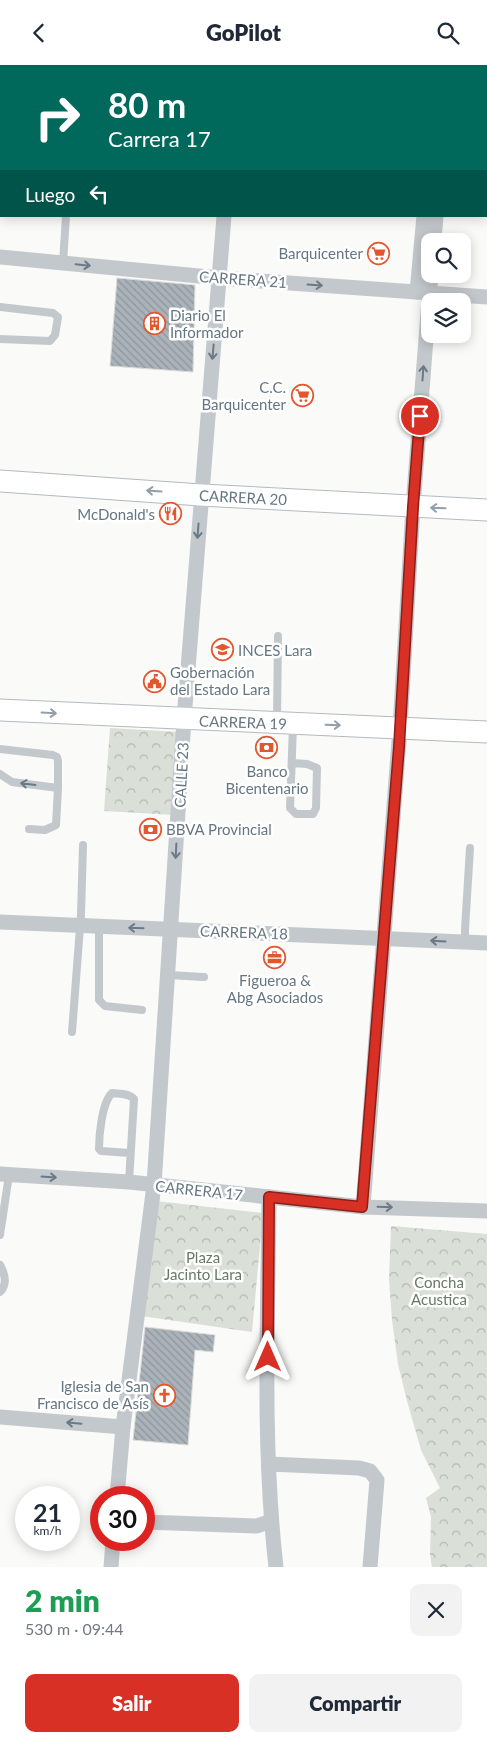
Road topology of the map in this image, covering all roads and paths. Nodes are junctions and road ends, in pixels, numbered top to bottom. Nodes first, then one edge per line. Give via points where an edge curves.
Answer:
1 (66, 217) edge
2 (224, 217) edge
3 (424, 217) edge
4 (436, 217) edge
5 (435, 233) edge
6 (0, 257) edge
7 (63, 263) junction
8 (220, 278) junction
9 (427, 283) edge
10 (423, 292) junction
11 (487, 297) edge
12 (0, 307) edge
13 (0, 339) edge
14 (0, 481) edge
15 (200, 495) junction
16 (413, 507) junction
17 (487, 510) edge
18 (278, 636) dead end
19 (0, 710) edge
20 (184, 719) junction
21 (285, 723) junction
22 (400, 728) junction
23 (487, 732) edge
24 (0, 749) edge
25 (292, 763) junction
26 (0, 774) edge
27 (58, 788) junction
28 (29, 829) dead end
29 (83, 845) dead end
30 (470, 848) dead end
31 (0, 921) edge
32 (80, 925) junction
33 (99, 927) junction
34 (171, 929) junction
35 (384, 938) junction
36 (465, 942) junction
37 (487, 943) edge
38 (168, 975) junction
39 (204, 977) dead end
40 (142, 1010) dead end
41 (72, 1032) dead end
42 (130, 1153) junction
43 (4, 1175) edge
44 (128, 1182) junction
45 (154, 1185) junction
46 (269, 1197) junction
47 (362, 1207) junction
48 (487, 1211) edge
49 (0, 1235) edge
50 (0, 1265) edge
51 (0, 1292) edge
52 (0, 1417) edge
53 (123, 1427) junction
54 (270, 1464) junction
55 (118, 1486) edge
56 (271, 1521) junction
57 (155, 1522) edge
58 (112, 1551) edge
59 (110, 1567) edge
60 (276, 1567) edge
61 (370, 1567) edge

1 - 7 lane
2 - 8 street, CALLE 23
3 - 10 street
4 - 5 street
6 - 7 street, CARRERA 21
7 -> 8 street, CARRERA 21
8 -> 10 street, CARRERA 21
8 -> 15 street, CALLE 23
9 - 10 street
10 - 11 street, CARRERA 21
16 -> 10 street
12 - 13 lane via 53,313 58,317 55,335 50,341
15 -> 14 street, CARRERA 20
15 - 16 street, CARRERA 20
15 -> 20 street, CALLE 23
17 -> 16 street, CARRERA 20
16 - 22 street
18 - 21 lane
19 -> 20 street, CARRERA 19
20 - 21 street, CARRERA 19
20 -> 34 street, CALLE 23
21 -> 22 street, CARRERA 19
21 - 25 lane
22 - 23 street, CARRERA 19
22 - 35 street
24 - 27 lane via 57,757
25 - 25 lane via 290,808 296,814 311,815 316,808 316,768 307,763
27 -> 26 lane via 12,782
27 - 28 lane via 56,825 45,830
29 - 32 lane
30 - 36 lane
31 - 32 street, CARRERA 18
32 - 33 street, CARRERA 18
32 - 41 lane
34 -> 33 street, CARRERA 18
33 - 40 lane via 99,1000 105,1006
34 - 35 street, CARRERA 18
34 - 38 street, CALLE 23
36 -> 35 street, CARRERA 18
35 - 47 street
36 - 37 street, CARRERA 18
38 - 39 lane
38 - 45 street, CALLE 23
42 - 42 lane via 134,1099 112,1093 105,1105 99,1149
42 - 44 lane
43 -> 44 street, CARRERA 17
43 - 49 lane
44 - 45 street, CARRERA 17
45 - 46 street, CARRERA 17
45 - 53 street, CALLE 23
46 - 47 street, CARRERA 17
46 - 54 street
47 -> 48 street, CARRERA 17
50 - 51 lane via 6,1278
53 -> 52 street
53 - 55 street, CALLE 23
54 - 56 street
54 - 61 street via 370,1471 377,1481
56 - 57 street via 257,1526
56 - 60 street
58 - 59 street

